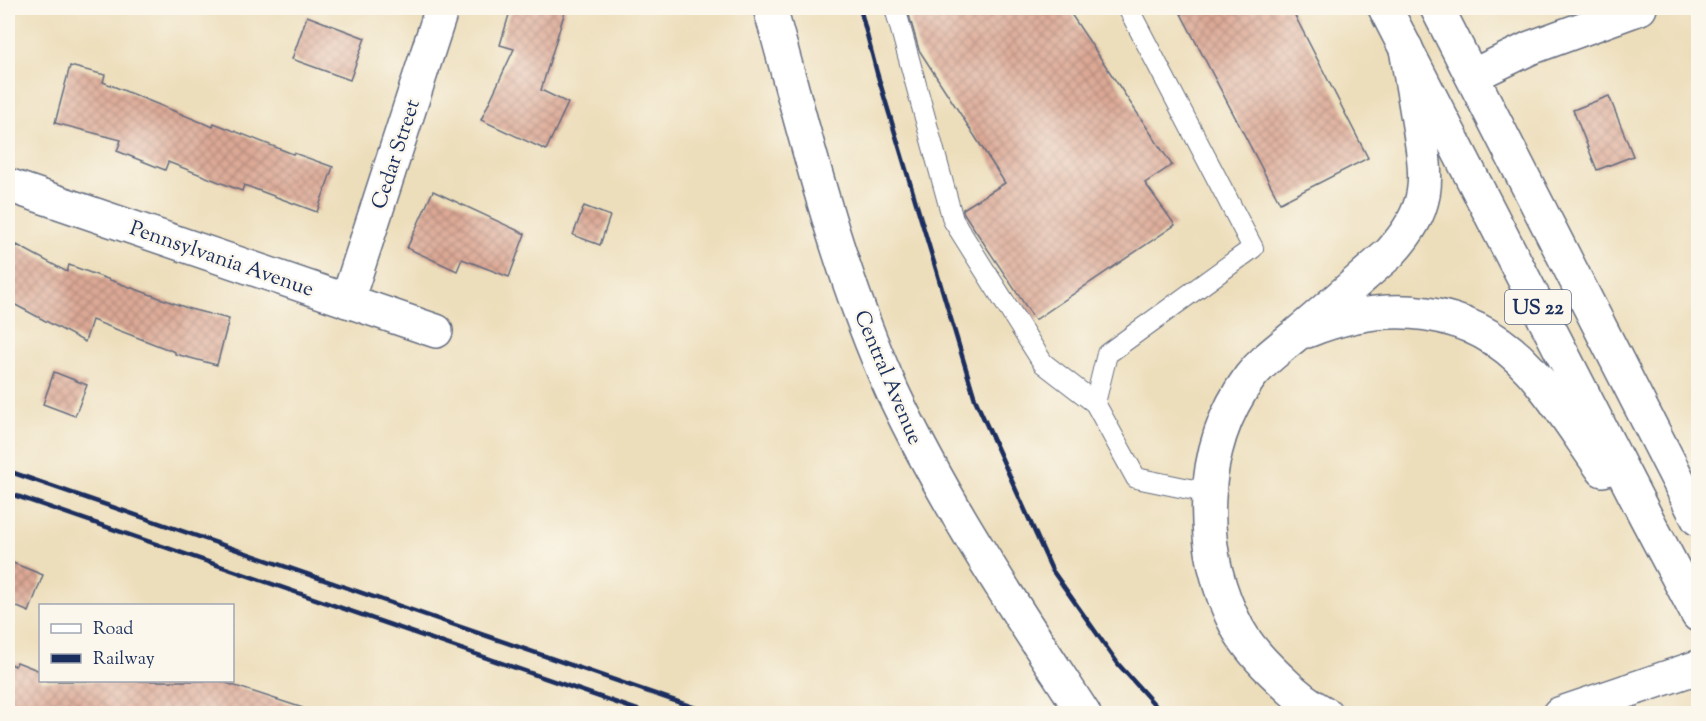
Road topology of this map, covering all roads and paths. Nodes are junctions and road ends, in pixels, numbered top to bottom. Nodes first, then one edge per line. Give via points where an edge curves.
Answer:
1 (442, 8) edge
2 (895, 8) edge
3 (1128, 8) edge
4 (1385, 8) edge
5 (1437, 8) edge
6 (1640, 8) edge
7 (774, 20) edge
8 (1406, 48) junction
9 (1472, 76) junction
10 (8, 185) edge
11 (347, 301) junction
12 (436, 331) dead end
13 (1295, 336) junction
14 (1095, 403) junction
15 (1209, 493) junction
16 (1698, 519) edge
17 (1670, 565) junction
18 (1698, 615) edge
19 (1698, 667) edge
20 (1084, 714) edge
21 (1326, 714) edge
22 (1559, 714) edge

1 - 11 main road, Cedar Street
2 - 14 lane via 953,220 1042,363
3 - 14 lane via 1253,248 1107,354
4 - 8 main road, US 22
5 - 9 main road, US 22
6 - 9 main road via 1530,48
7 - 20 main road, Central Avenue via 826,212 893,392 964,526
8 - 13 main road via 1426,168 1421,205 1413,224 1390,253
8 - 17 main road, US 22
9 - 16 main road, US 22
10 - 11 main road, Pennsylvania Avenue
11 - 12 main road, Pennsylvania Avenue
13 - 15 main road via 1263,362 1236,399 1218,445
13 - 17 main road via 1351,318 1401,311 1439,315 1495,340 1530,370 1547,391
14 - 15 lane via 1136,478
15 - 21 main road via 1209,537 1214,564 1239,631 1284,683
17 - 18 main road, US 22
19 - 22 main road

